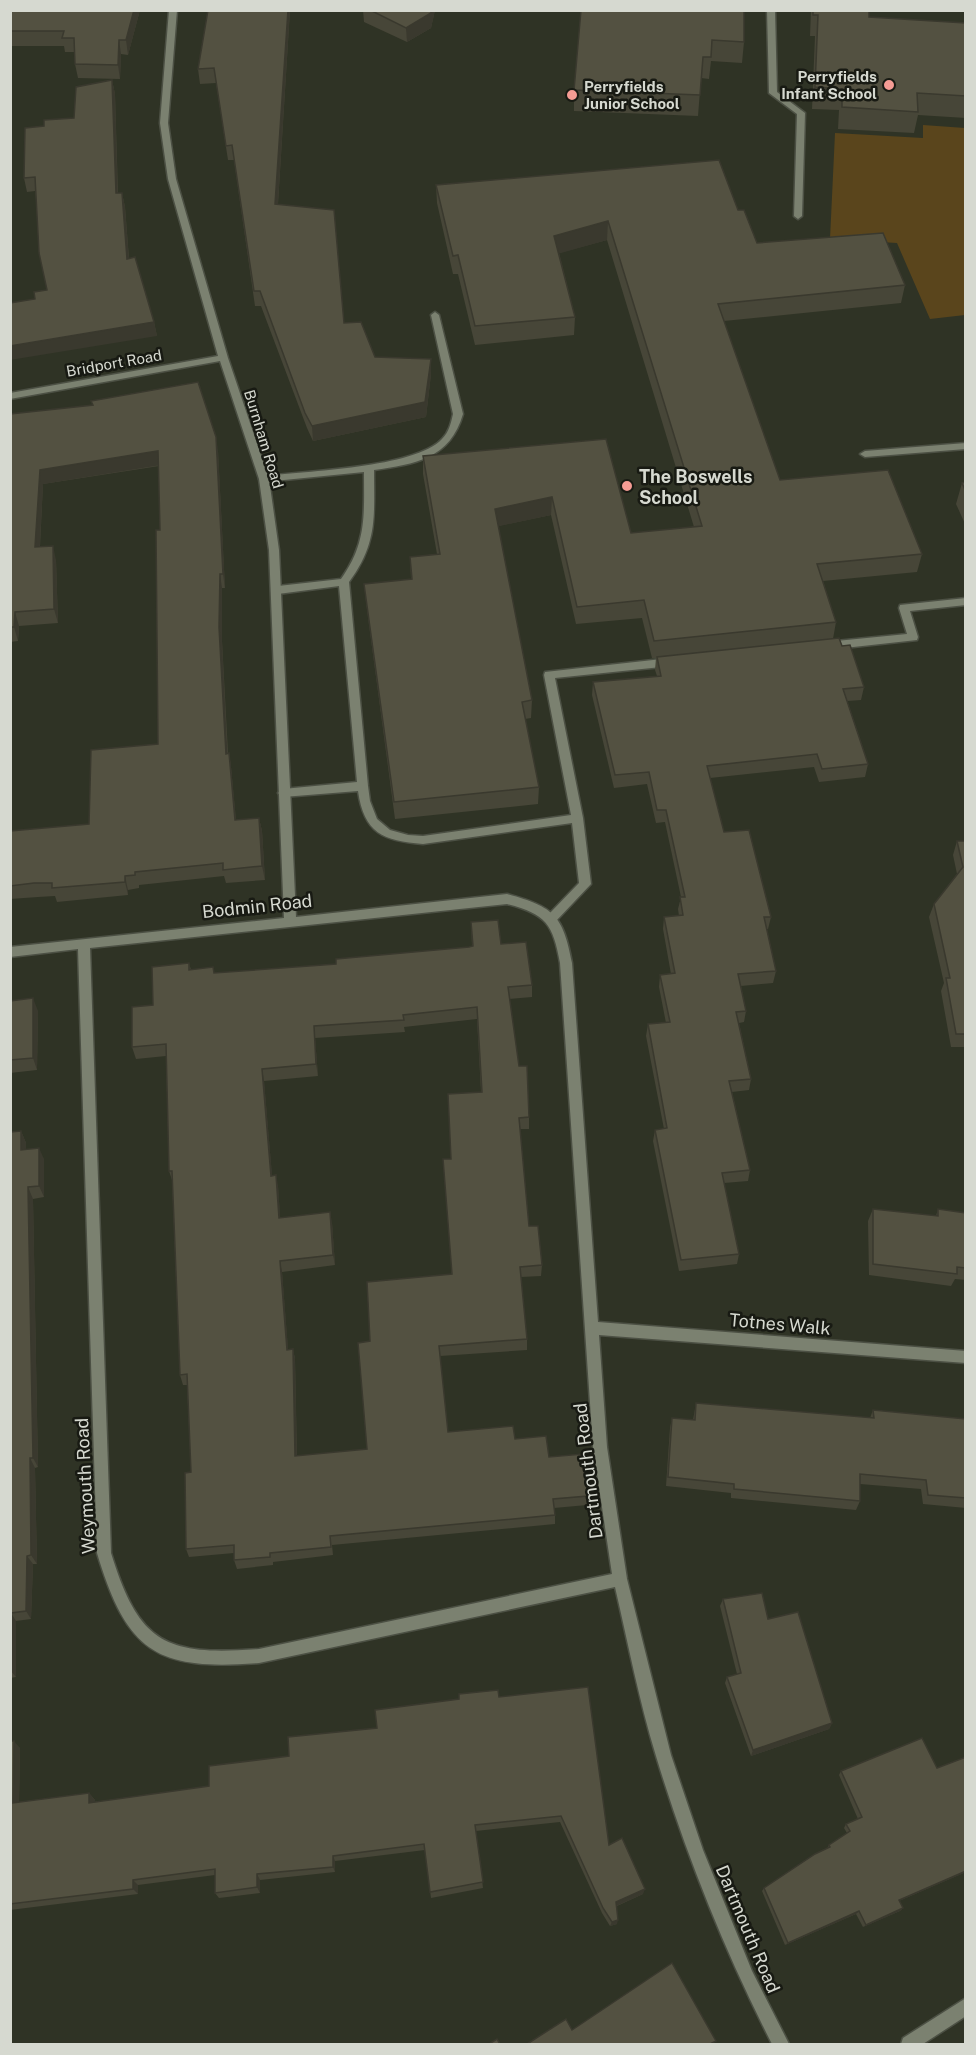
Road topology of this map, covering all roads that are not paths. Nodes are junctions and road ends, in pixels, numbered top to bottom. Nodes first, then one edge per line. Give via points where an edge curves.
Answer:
1 (173, 10) edge
2 (771, 10) edge
3 (798, 216) dead end
4 (435, 315) dead end
5 (223, 358) junction
6 (10, 396) edge
7 (966, 446) edge
8 (865, 454) dead end
9 (369, 468) junction
10 (264, 479) junction
11 (344, 582) junction
12 (278, 590) junction
13 (966, 601) edge
14 (819, 646) edge
15 (678, 661) edge
16 (363, 786) junction
17 (283, 793) junction
18 (577, 818) junction
19 (552, 918) junction
20 (290, 920) junction
21 (84, 943) junction
22 (10, 951) edge
23 (593, 1328) junction
24 (966, 1357) edge
25 (620, 1579) junction
26 (966, 2007) edge
27 (781, 2044) edge
28 (909, 2044) edge

1 - 5 street, Burnham Road via 164,123 170,168
2 - 3 street via 773,93 801,113
4 - 9 street via 458,414 456,427 448,441 417,461
5 - 6 street, Bridport Road
5 - 10 street, Burnham Road
7 - 8 street
9 - 10 street
9 - 11 street via 368,538 357,566
10 - 12 street, Burnham Road
11 - 12 street
11 - 16 street
12 - 17 street, Burnham Road
13 - 14 street via 904,608 914,637
15 - 18 street via 549,675
16 - 17 street
16 - 18 street via 371,823 405,839 423,840
17 - 20 street, Burnham Road
18 - 19 street via 585,884
19 - 20 street, Bodmin Road via 536,906 507,899
19 - 23 street, Dartmouth Road via 562,939 566,963
20 - 21 street, Bodmin Road
21 - 22 street, Bodmin Road
21 - 25 street, Weymouth Road via 104,1553 113,1590 127,1614 153,1643 181,1656 219,1661 259,1656
23 - 24 street, Totnes Walk
23 - 25 street, Dartmouth Road via 600,1447
25 - 27 street, Dartmouth Road via 663,1755 695,1850 746,1976
26 - 28 street

